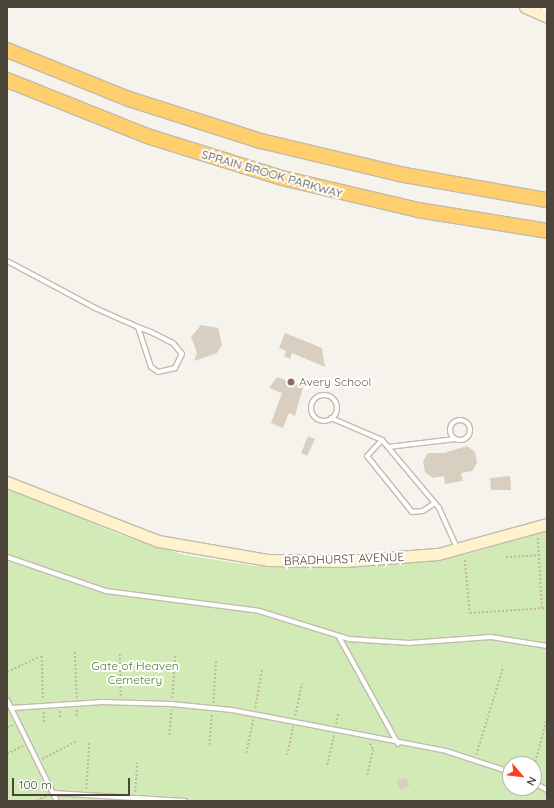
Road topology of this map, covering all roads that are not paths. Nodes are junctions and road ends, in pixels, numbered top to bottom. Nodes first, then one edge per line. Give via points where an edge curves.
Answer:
1 (525, 7) edge
2 (546, 13) edge
3 (7, 50) edge
4 (7, 80) edge
5 (547, 200) edge
6 (547, 231) edge
7 (7, 261) edge
8 (138, 327) junction
9 (331, 418) junction
10 (456, 439) junction
11 (382, 440) junction
12 (388, 447) junction
13 (7, 482) edge
14 (435, 503) junction
15 (547, 524) edge
16 (458, 550) junction
17 (7, 557) edge
18 (339, 637) junction
19 (547, 646) edge
20 (7, 700) edge
21 (12, 708) junction
22 (398, 744) junction
23 (502, 769) edge
24 (54, 793) junction
25 (57, 801) edge
26 (185, 801) edge

1 - 2 main road
3 - 5 highway via 129,99 261,142 392,173
4 - 6 highway, SPRAIN BROOK PARKWAY via 147,136 275,176 418,210
7 - 8 lane
8 - 8 lane via 180,348 182,354 175,368 158,372 151,367
9 - 9 lane via 324,420 314,414 312,407 318,396 334,399 337,412
9 - 11 lane
10 - 10 lane via 466,438 470,433 468,423 462,420 453,423 450,429
10 - 12 lane
11 - 12 lane
11 - 14 lane via 367,456 412,512 423,511
12 - 14 lane
13 - 16 main road, BRADHURST AVENUE via 120,529 189,549 230,556 310,562 407,557
14 - 16 lane
15 - 16 main road, BRADHURST AVENUE
17 - 18 lane via 106,591 259,611
18 - 19 lane via 389,643 484,637
18 - 22 lane
20 - 21 lane
21 - 22 lane via 44,704 121,702 171,704 279,718
21 - 24 lane
22 - 23 lane via 475,759
24 - 25 lane
24 - 26 lane via 86,797

